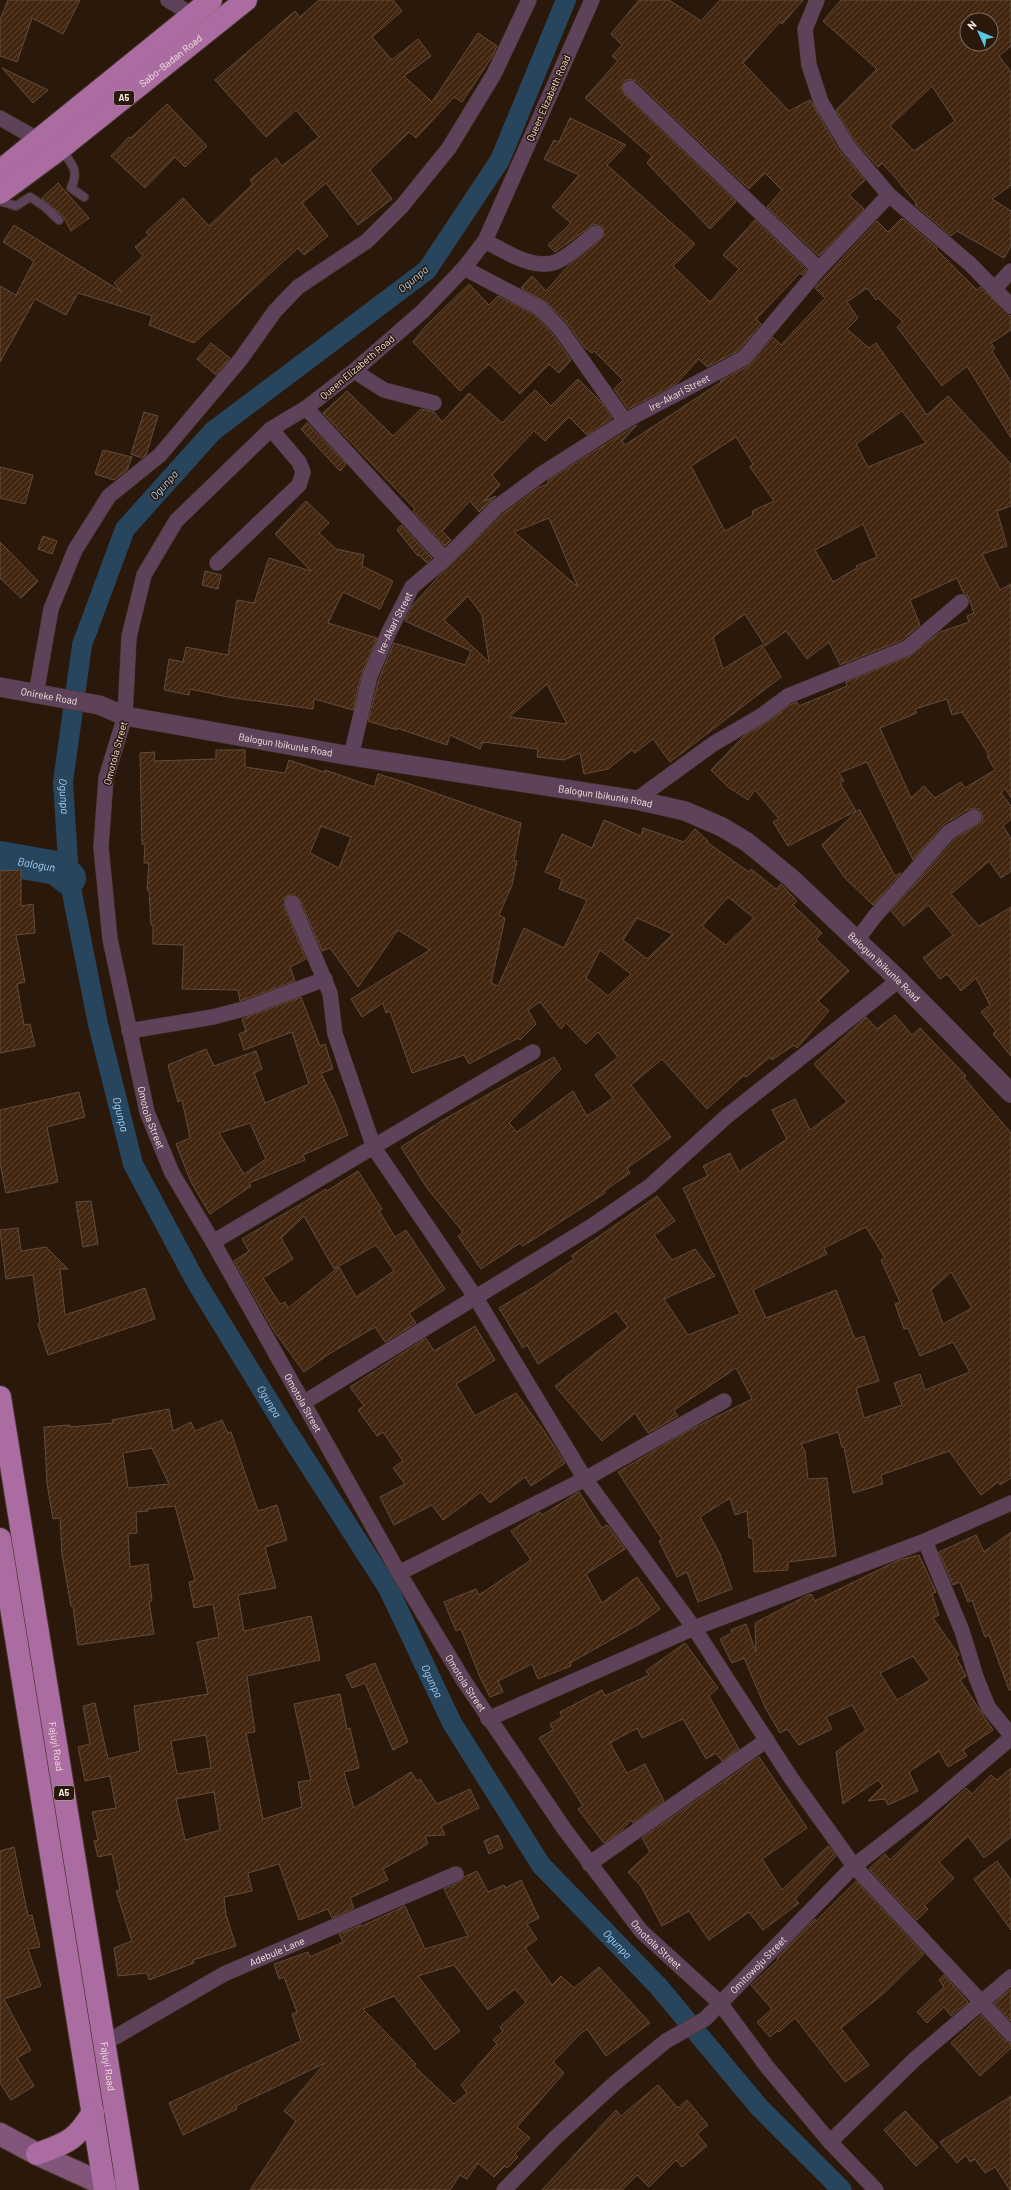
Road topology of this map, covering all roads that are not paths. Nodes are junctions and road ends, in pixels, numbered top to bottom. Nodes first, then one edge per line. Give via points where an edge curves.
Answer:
1 (168, 0) edge
2 (212, 0) edge
3 (246, 0) edge
4 (529, 0) edge
5 (592, 0) edge
6 (817, 0) edge
7 (193, 15) junction
8 (630, 88) dead end
9 (0, 118) edge
10 (39, 140) junction
11 (61, 148) junction
12 (0, 171) edge
13 (0, 193) edge
14 (889, 195) junction
15 (84, 197) dead end
16 (0, 202) edge
17 (59, 220) dead end
18 (596, 233) dead end
19 (485, 241) junction
20 (464, 268) junction
21 (819, 269) junction
22 (1011, 271) edge
23 (994, 288) junction
24 (1011, 306) edge
25 (354, 371) junction
26 (434, 403) dead end
27 (306, 408) junction
28 (625, 421) junction
29 (270, 429) junction
30 (445, 559) junction
31 (217, 564) dead end
32 (961, 602) dead end
33 (0, 687) edge
34 (36, 694) junction
35 (99, 705) joint
36 (125, 716) junction
37 (351, 756) junction
38 (636, 800) junction
39 (974, 817) dead end
40 (292, 903) dead end
41 (857, 940) junction
42 (325, 979) junction
43 (899, 980) junction
44 (129, 1031) junction
45 (533, 1052) dead end
46 (1011, 1093) edge
47 (374, 1148) junction
48 (213, 1242) junction
49 (476, 1298) junction
50 (0, 1397) edge
51 (724, 1401) dead end
52 (303, 1403) junction
53 (585, 1479) junction
54 (1011, 1503) edge
55 (0, 1539) edge
56 (925, 1541) junction
57 (399, 1573) junction
58 (694, 1628) junction
59 (488, 1719) junction
60 (1011, 1735) edge
61 (1011, 1738) edge
62 (767, 1740) junction
63 (589, 1864) junction
64 (854, 1866) junction
65 (456, 1874) dead end
66 (1011, 1977) edge
67 (720, 2003) junction
68 (982, 2003) junction
69 (1011, 2034) edge
70 (105, 2043) junction
71 (93, 2112) junction
72 (0, 2134) edge
73 (830, 2142) junction
74 (36, 2154) junction
75 (108, 2188) edge
76 (128, 2190) edge
77 (504, 2190) edge
78 (876, 2190) edge

1 - 7 street
2 - 7 highway, Sabo-Badan Road / A5
3 - 11 highway, Sabo-Badan Road / A5
4 - 34 street via 494,74 449,148 402,206 367,240 298,287 160,455 109,496 75,550 51,609
5 - 19 street, Queen Elizabeth Road
6 - 14 street via 805,29 809,65 821,102 846,144
7 - 10 highway, Sabo-Badan Road / A5
8 - 21 street
9 - 10 street
10 - 12 highway, Sabo-Badan Road / A5
11 - 13 highway, Sabo-Badan Road / A5
11 - 15 lane via 76,172 71,188
14 - 21 street, Ire-Akari Street
14 - 23 street
16 - 17 lane via 16,206 30,197
18 - 19 street via 558,261 542,265
19 - 20 street, Queen Elizabeth Road
20 - 25 street, Queen Elizabeth Road via 423,311
20 - 28 street via 540,308 561,330
21 - 28 street, Ire-Akari Street via 744,358
22 - 23 street
23 - 24 street
25 - 26 street via 384,390
25 - 27 street, Queen Elizabeth Road
27 - 29 street, Queen Elizabeth Road
27 - 30 street
28 - 30 street, Ire-Akari Street via 542,473 497,507
29 - 31 street via 299,462 303,472 298,485
29 - 36 street, Queen Elizabeth Road via 176,522 144,575 129,637
30 - 37 street, Ire-Akari Street via 412,587 389,632 370,676
32 - 38 street via 907,648 788,696 761,716 713,744
33 - 34 street, Onireke Road
34 - 35 street, Onireke Road
35 - 36 street, Balogun Ibikunle Road
36 - 37 street, Balogun Ibikunle Road
36 - 44 street, Omotola Street via 106,778 102,847 110,939
37 - 38 street, Balogun Ibikunle Road
38 - 41 street, Balogun Ibikunle Road via 684,811 722,827 747,842 791,878
39 - 41 street via 949,832
40 - 42 street
41 - 43 street, Balogun Ibikunle Road
42 - 44 street via 247,1008 212,1017
42 - 47 street via 330,993 335,1034
43 - 46 street, Balogun Ibikunle Road
43 - 49 street via 728,1116 650,1186 592,1226
44 - 48 street, Omotola Street via 147,1112 172,1173
45 - 47 street
47 - 48 street
47 - 49 street
48 - 52 street, Omotola Street
49 - 52 street
49 - 53 street
50 - 70 highway, Fajuyi Road / A5
51 - 53 street
52 - 57 street, Omotola Street
53 - 57 street
53 - 58 street
54 - 56 street
55 - 71 highway, A5
56 - 58 street
56 - 60 street via 962,1631 988,1707
57 - 59 street, Omotola Street
58 - 59 street
58 - 62 street
59 - 63 street, Omotola Street
61 - 64 street, Omitowoju Street via 926,1810
62 - 63 street
62 - 64 street
63 - 67 street, Omotola Street via 641,1932
64 - 67 street, Omitowoju Street
64 - 68 street
65 - 70 street, Adebule Lane via 224,1974
66 - 68 street
67 - 73 street, Omotola Street via 768,2068
67 - 77 street, Omitowoju Street via 705,2019 666,2041 615,2083 560,2133
68 - 69 street
68 - 73 street via 915,2059
70 - 76 highway, Fajuyi Road / A5
71 - 74 highway via 83,2128 68,2142
71 - 75 highway, A5
72 - 74 main road
73 - 78 street, Omotola Street
74 - 75 main road

